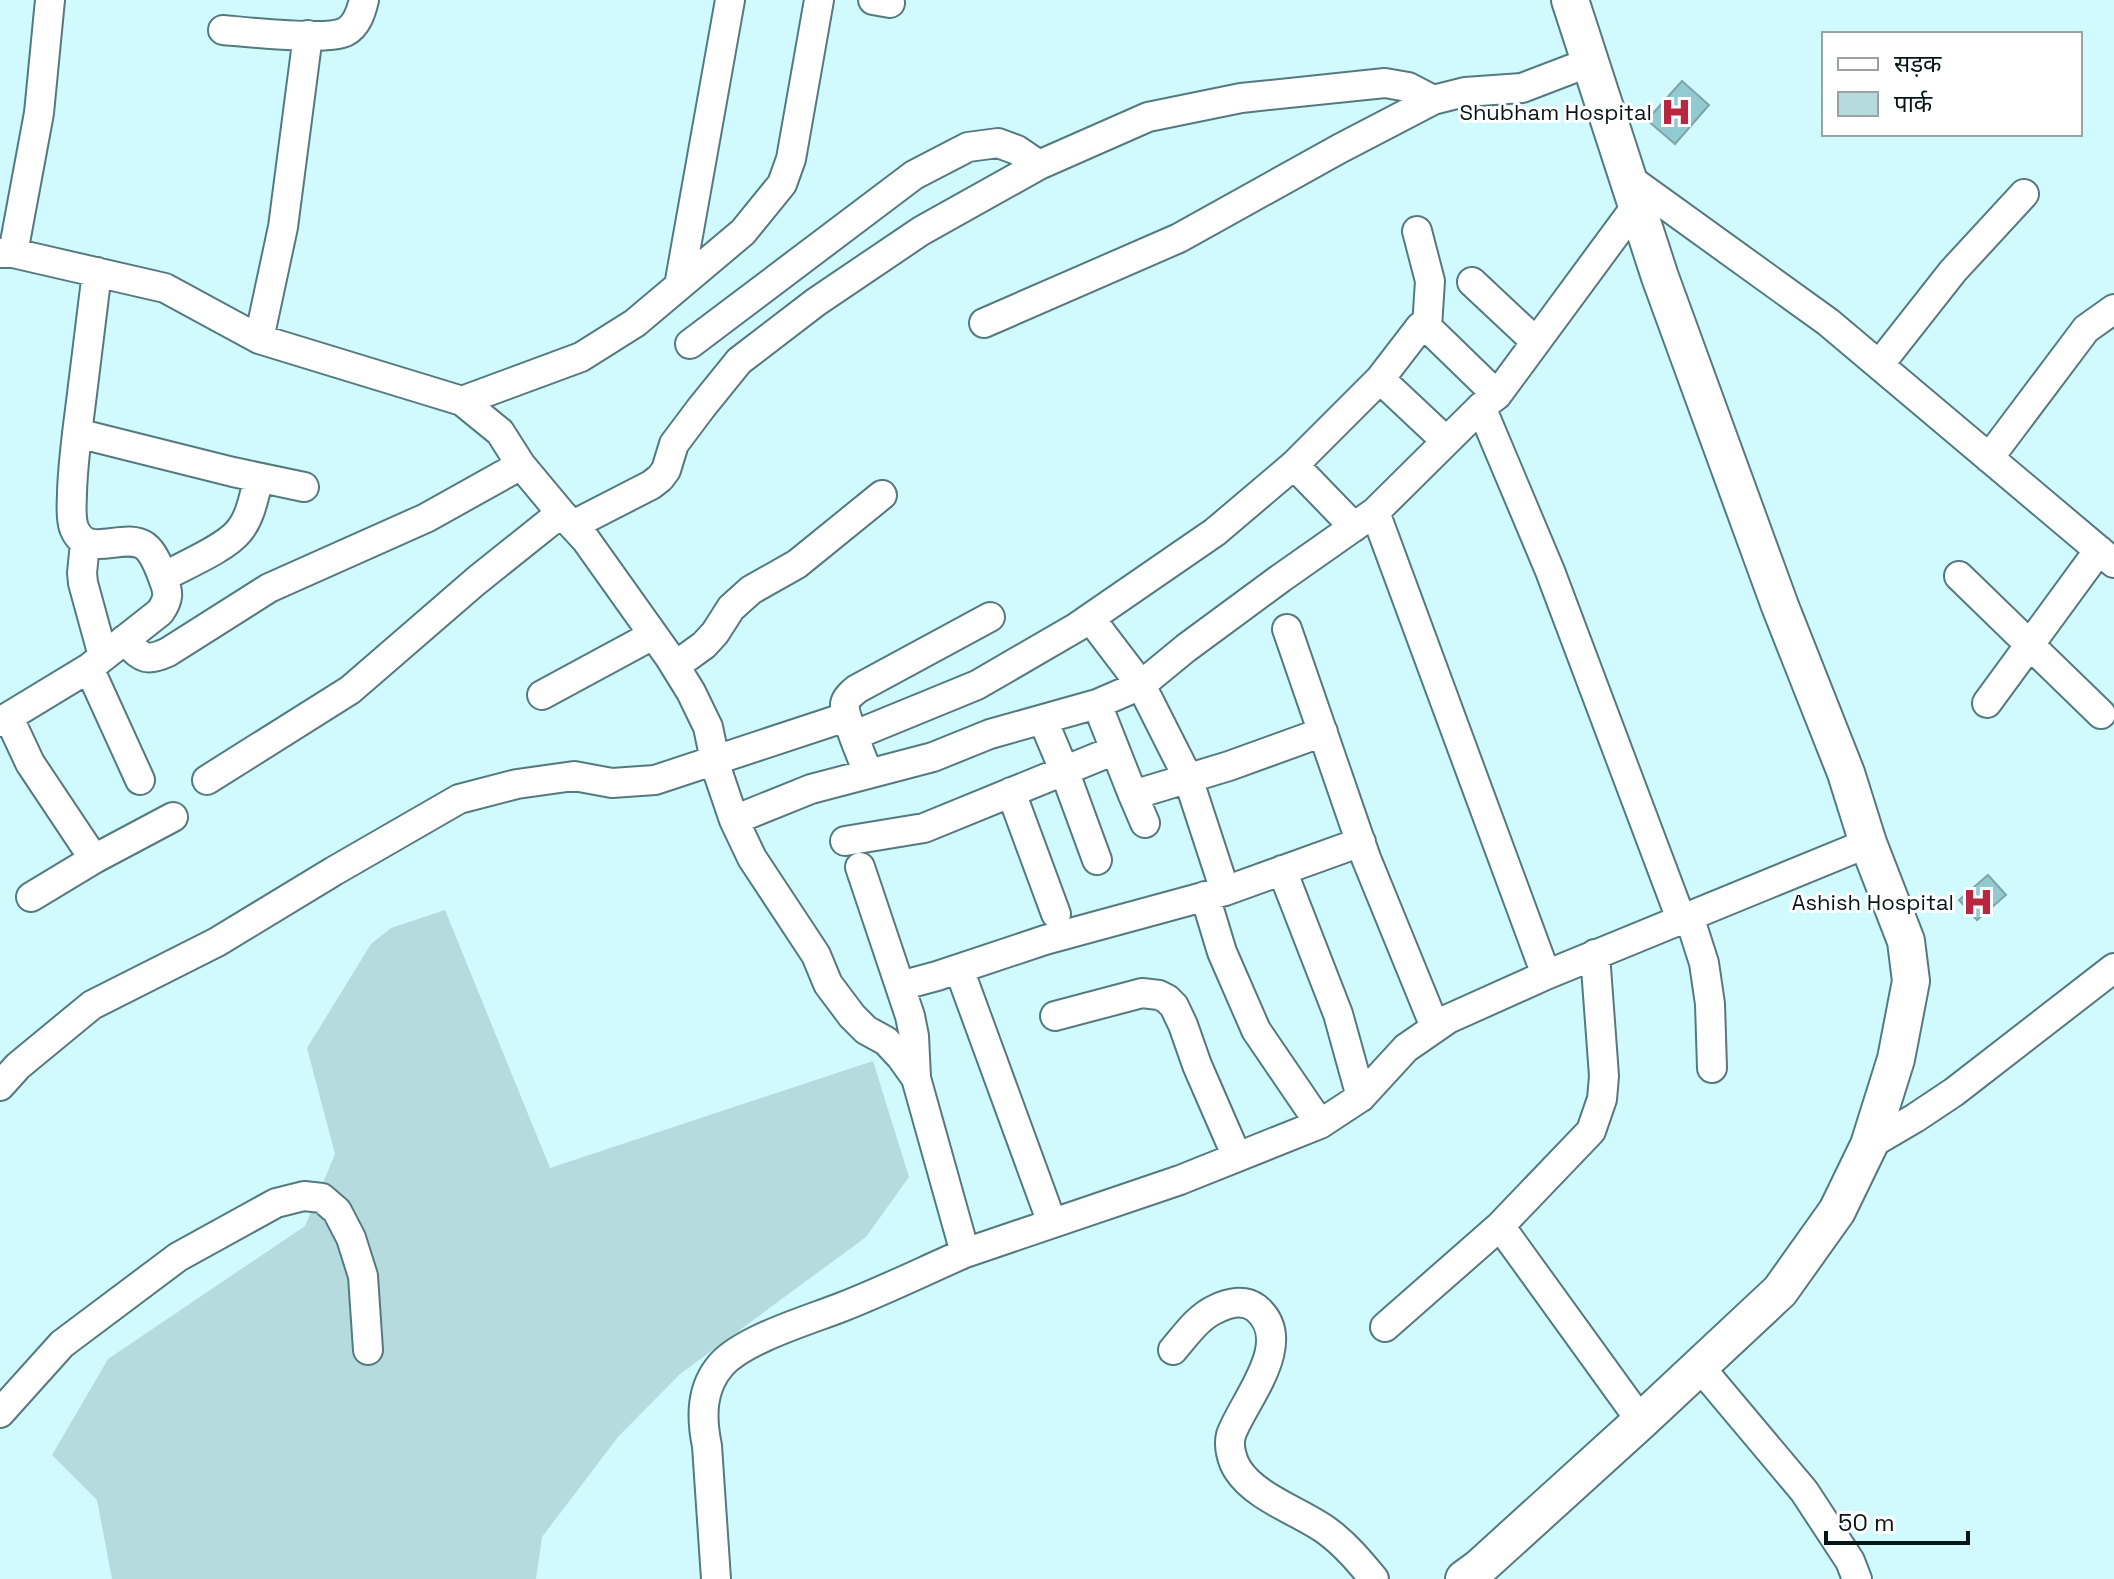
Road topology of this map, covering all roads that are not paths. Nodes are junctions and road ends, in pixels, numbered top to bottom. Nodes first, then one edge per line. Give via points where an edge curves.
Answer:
1 (50, 0) edge
2 (364, 0) edge
3 (730, 0) edge
4 (819, 0) edge
5 (1570, 0) edge
6 (223, 30) dead end
7 (308, 35) junction
8 (1590, 62) junction
9 (1433, 100) junction
10 (1039, 165) junction
11 (1632, 191) junction
12 (2024, 194) dead end
13 (1417, 231) dead end
14 (6, 253) edge
15 (97, 272) junction
16 (1472, 282) dead end
17 (679, 286) junction
18 (2114, 309) edge
19 (984, 323) dead end
20 (1427, 327) junction
21 (259, 339) junction
22 (1535, 341) junction
23 (690, 344) dead end
24 (1879, 365) junction
25 (1380, 379) junction
26 (462, 401) junction
27 (1489, 401) junction
28 (77, 433) junction
29 (1446, 441) junction
30 (1989, 458) junction
31 (521, 465) junction
32 (1294, 465) junction
33 (259, 478) junction
34 (304, 487) dead end
35 (882, 495) dead end
36 (567, 519) junction
37 (1365, 520) junction
38 (85, 543) junction
39 (2106, 557) edge
40 (1959, 576) dead end
41 (163, 577) junction
42 (990, 617) dead end
43 (1090, 618) junction
44 (1287, 629) dead end
45 (653, 635) junction
46 (2029, 645) junction
47 (105, 655) junction
48 (675, 666) junction
49 (1141, 685) junction
50 (542, 695) dead end
51 (1987, 703) dead end
52 (1097, 704) junction
53 (2101, 714) dead end
54 (5, 720) edge
55 (1043, 720) junction
56 (1320, 724) junction
57 (850, 726) junction
58 (1115, 750) junction
59 (715, 760) junction
60 (1064, 770) junction
61 (868, 774) junction
62 (1188, 778) junction
63 (140, 780) dead end
64 (207, 780) dead end
65 (1011, 792) junction
66 (1133, 795) junction
67 (173, 817) dead end
68 (734, 820) junction
69 (1145, 823) dead end
70 (845, 841) dead end
71 (1361, 842) junction
72 (1868, 843) junction
73 (94, 859) junction
74 (1097, 860) dead end
75 (860, 867) dead end
76 (1282, 870) junction
77 (1215, 894) junction
78 (31, 897) dead end
79 (1056, 914) dead end
80 (1685, 918) junction
81 (1595, 954) junction
82 (2114, 968) edge
83 (959, 969) junction
84 (1546, 975) junction
85 (900, 986) junction
86 (1055, 1016) dead end
87 (1435, 1027) junction
88 (1712, 1068) dead end
89 (916, 1078) junction
90 (0, 1086) edge
91 (1361, 1097) junction
92 (1320, 1124) junction
93 (1869, 1145) junction
94 (1237, 1157) junction
95 (1052, 1223) junction
96 (1500, 1226) junction
97 (965, 1253) junction
98 (1385, 1327) dead end
99 (368, 1350) dead end
100 (1173, 1350) dead end
101 (1699, 1366) junction
102 (0, 1413) edge
103 (1641, 1421) junction
104 (716, 1579) edge
105 (1374, 1579) edge
106 (1464, 1579) edge
107 (1857, 1579) edge

1 - 14 street via 39,113
2 - 7 street via 356,22 344,32
3 - 17 street
4 - 17 street via 782,184 743,232
5 - 8 main road
6 - 7 street
7 - 21 street via 283,227
8 - 9 street via 1522,88
8 - 11 main road
9 - 10 street via 1385,83 1241,98 1148,117
9 - 19 street via 1179,238
10 - 23 street via 998,143 968,147 914,175
10 - 36 street via 921,231 816,302 739,361 674,444 660,478
11 - 22 street
11 - 24 street via 1828,322
11 - 72 main road
12 - 24 street via 1953,271
13 - 20 street via 1430,281
14 - 15 street
15 - 21 street via 165,288
15 - 28 street
16 - 22 street
17 - 26 street via 635,323 581,357
18 - 30 street via 2086,329
20 - 25 street via 1420,327
20 - 27 street
21 - 26 street
22 - 27 street
24 - 30 street
25 - 29 street
25 - 32 street
26 - 31 street via 500,432
27 - 29 street
27 - 80 street
28 - 33 street
28 - 38 street via 72,522
29 - 37 street
30 - 39 street
31 - 36 street
31 - 47 street via 426,518 269,588 155,658
32 - 37 street
32 - 43 street via 1215,532
33 - 34 street
33 - 41 street via 240,530
35 - 48 street via 797,564 751,590 704,645
36 - 45 street
36 - 64 street via 476,581 350,690
37 - 49 street
37 - 84 street
38 - 41 street via 142,544
38 - 47 street via 83,583
39 - 46 street
40 - 46 street
41 - 47 street via 167,602 160,612
42 - 57 street via 857,689 845,703
43 - 49 street
43 - 57 street via 977,685
44 - 56 street
45 - 48 street
45 - 50 street
46 - 51 street
46 - 53 street
47 - 54 street
47 - 63 street
48 - 59 street via 708,727
49 - 52 street
49 - 62 street
52 - 55 street
52 - 58 street
54 - 73 street
55 - 60 street
55 - 61 street
56 - 62 street
56 - 71 street
57 - 59 street
57 - 61 street
58 - 60 street
58 - 66 street
59 - 68 street
59 - 90 street via 655,780 612,783 574,776 459,799 217,942 92,1005
60 - 65 street
60 - 74 street
61 - 68 street via 811,789
62 - 66 street
62 - 77 street
65 - 70 street via 924,828
65 - 79 street
66 - 69 street
67 - 73 street
68 - 89 street via 752,858 816,955 828,984 852,1016 886,1041
71 - 76 street
71 - 87 street
72 - 80 street
72 - 93 main road via 1906,941 1911,981 1896,1059
73 - 78 street
75 - 85 street
76 - 77 street
76 - 91 street via 1338,1014
77 - 83 street
77 - 92 street via 1222,952 1256,1030
80 - 81 street
80 - 88 street via 1704,963
81 - 84 street
81 - 96 street via 1604,1076 1591,1131
82 - 93 street via 1954,1092
83 - 85 street
83 - 95 street
84 - 87 street
85 - 89 street via 914,1036
86 - 94 street via 1142,993 1167,999 1183,1025
87 - 91 street via 1406,1048
89 - 97 street
91 - 92 street
92 - 94 street
93 - 101 main road via 1837,1211 1780,1291
94 - 95 street
95 - 97 street
96 - 98 street
96 - 103 street
97 - 104 street via 793,1325 737,1351 720,1366 704,1394 703,1425
99 - 102 street via 363,1276 351,1238 337,1211 322,1198 304,1196 276,1203 178,1257 62,1344
100 - 105 street via 1205,1314 1224,1305 1238,1302 1260,1311 1271,1341 1269,1355 1230,1437 1237,1469 1250,1485 1327,1531
101 - 103 main road
101 - 107 street via 1804,1491
103 - 106 main road

